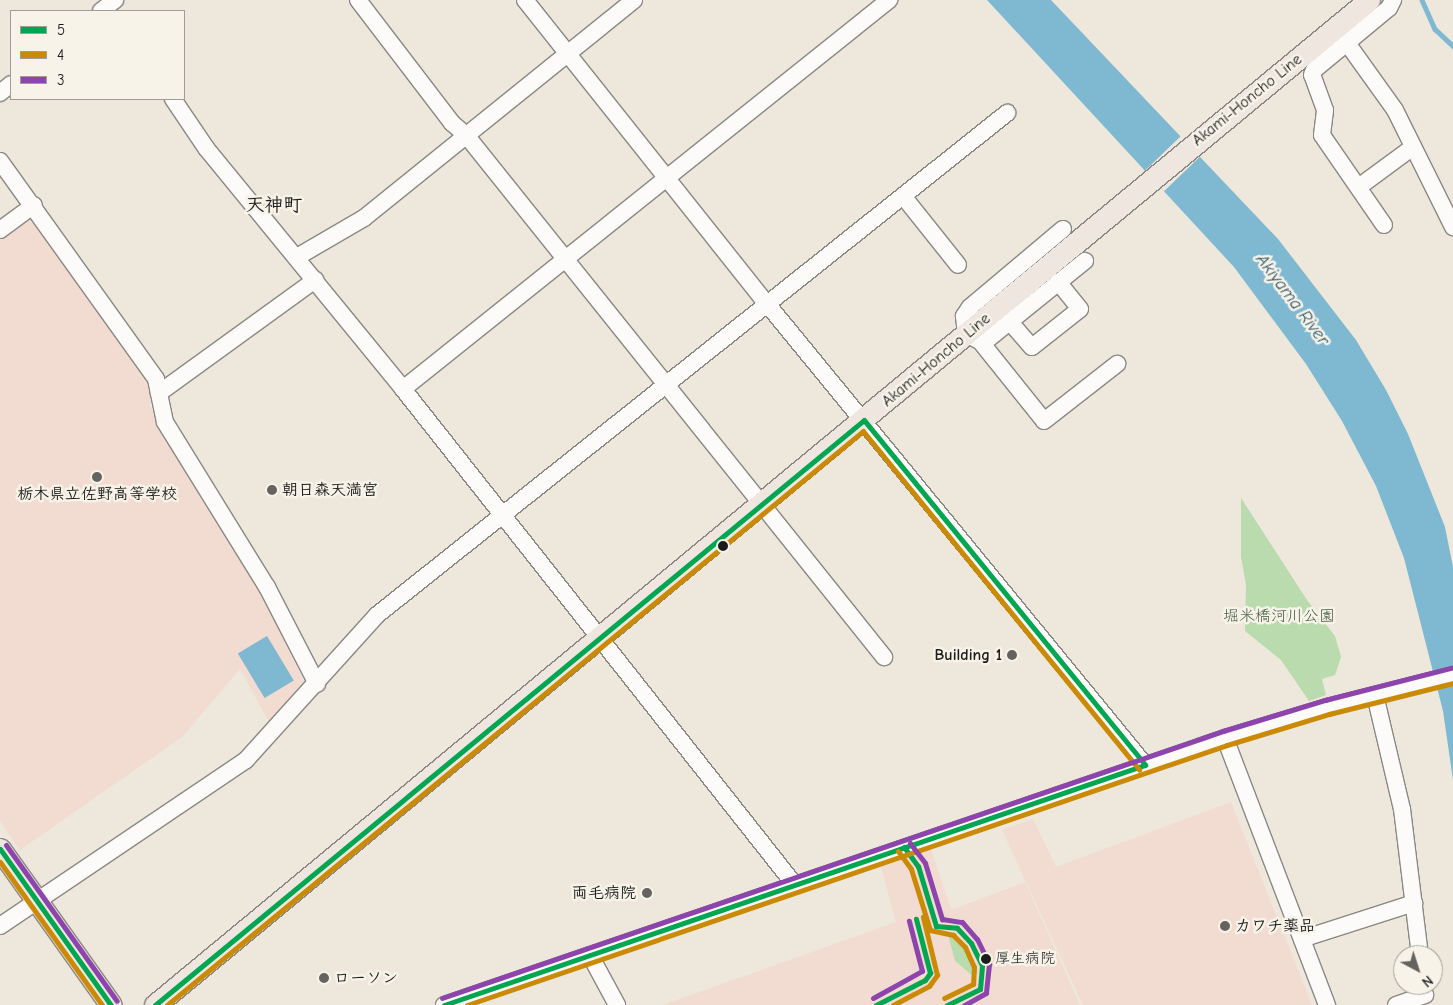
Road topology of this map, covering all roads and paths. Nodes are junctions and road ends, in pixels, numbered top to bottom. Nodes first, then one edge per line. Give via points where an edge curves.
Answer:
1 (358, 0) edge
2 (525, 0) edge
3 (634, 0) edge
4 (890, 0) edge
5 (1369, 0) edge
6 (1393, 0) edge
7 (1347, 43) junction
8 (566, 52) junction
9 (10, 85) edge
10 (0, 93) edge
11 (174, 100) edge
12 (1007, 113) dead end
13 (466, 135) junction
14 (1413, 147) junction
15 (0, 161) edge
16 (668, 178) junction
17 (1360, 186) junction
18 (903, 196) junction
19 (34, 205) junction
20 (1384, 225) dead end
21 (1453, 228) edge
22 (1064, 229) dead end
23 (0, 230) edge
24 (297, 257) junction
25 (566, 259) junction
26 (1085, 260) dead end
27 (958, 265) dead end
28 (315, 280) junction
29 (1058, 282) junction
30 (768, 305) junction
31 (1010, 322) junction
32 (973, 337) junction
33 (1117, 364) dead end
34 (666, 385) junction
35 (403, 389) junction
36 (159, 393) junction
37 (864, 420) junction
38 (762, 504) junction
39 (503, 516) junction
40 (599, 638) junction
41 (884, 657) dead end
42 (1453, 675) edge
43 (317, 684) junction
44 (1375, 695) junction
45 (1224, 738) junction
46 (1145, 765) junction
47 (0, 849) edge
48 (794, 884) junction
49 (38, 901) junction
50 (1414, 903) junction
51 (0, 926) edge
52 (1302, 939) junction
53 (1419, 945) edge
54 (590, 955) junction
55 (1425, 995) edge
56 (112, 1005) edge
57 (155, 1005) edge
58 (444, 1005) edge
59 (617, 1005) edge
60 (1327, 1005) edge
61 (1396, 1005) edge

1 - 13 street via 452,123
2 - 8 street
3 - 8 street
4 - 16 street
5 - 32 main road, Akami-Honcho Line via 1086,233
6 - 7 street via 1389,8
7 - 14 street via 1381,88
7 - 17 street via 1312,75 1325,110 1322,135
8 - 13 street
8 - 16 street
9 - 10 street
11 - 24 street via 206,148
12 - 18 street
13 - 24 street via 364,218
13 - 25 street
14 - 17 street
14 - 21 street
15 - 19 street
16 - 25 street
16 - 30 street
17 - 20 street
18 - 27 street
18 - 30 street
19 - 23 street
19 - 36 street via 156,379
22 - 32 street via 970,307 964,316
24 - 28 street
25 - 34 street
25 - 35 street
26 - 29 street
28 - 35 street
28 - 36 street
29 - 31 street
29 - 31 street via 1080,309 1032,347
30 - 34 street
30 - 37 street
31 - 32 street via 987,340
32 - 33 street via 1044,421
32 - 37 main road, Akami-Honcho Line
34 - 38 street
34 - 39 street
35 - 39 street
36 - 43 street via 165,422 267,587
37 - 38 main road, Akami-Honcho Line
37 - 46 street
38 - 40 main road, Akami-Honcho Line
38 - 41 street
39 - 40 street
39 - 43 street via 377,616
40 - 48 street
40 - 57 main road, Akami-Honcho Line
42 - 44 street
43 - 49 street via 246,760
44 - 45 street
44 - 50 street via 1402,809
45 - 46 street
45 - 52 street
46 - 48 street
47 - 49 main road
48 - 54 street
49 - 51 street
49 - 56 main road
50 - 52 street
50 - 53 street
52 - 60 street
54 - 58 street
54 - 59 street
55 - 61 street

